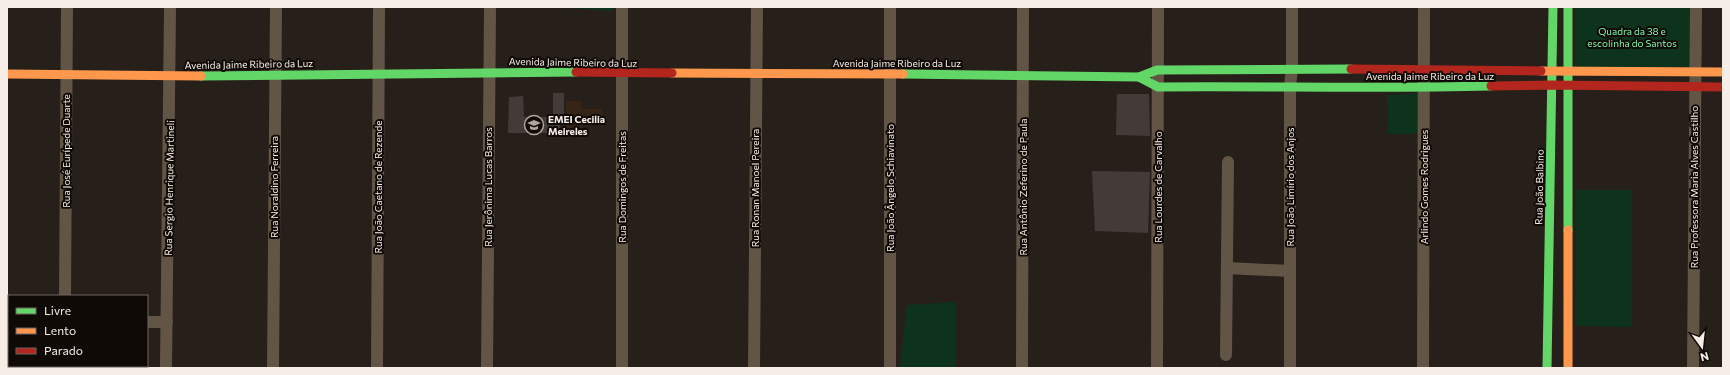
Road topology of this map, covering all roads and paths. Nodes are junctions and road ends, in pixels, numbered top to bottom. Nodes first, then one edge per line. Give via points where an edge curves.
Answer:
1 (67, 7) edge
2 (170, 7) edge
3 (276, 7) edge
4 (379, 7) edge
5 (490, 7) edge
6 (622, 7) edge
7 (757, 7) edge
8 (890, 7) edge
9 (1023, 7) edge
10 (1158, 7) edge
11 (1292, 7) edge
12 (1424, 7) edge
13 (1553, 7) edge
14 (1568, 7) edge
15 (1696, 7) edge
16 (1292, 68) junction
17 (1157, 70) junction
18 (1552, 70) junction
19 (1567, 70) junction
20 (1424, 71) junction
21 (489, 72) junction
22 (1696, 72) junction
23 (1723, 72) edge
24 (66, 73) junction
25 (756, 73) junction
26 (7, 74) edge
27 (275, 74) junction
28 (379, 74) junction
29 (622, 74) junction
30 (890, 74) junction
31 (1023, 75) junction
32 (170, 76) junction
33 (1139, 77) junction
34 (1552, 85) junction
35 (1567, 85) junction
36 (1290, 86) junction
37 (1158, 87) junction
38 (1695, 87) junction
39 (1723, 87) edge
40 (1425, 88) junction
41 (1228, 162) dead end
42 (1227, 268) junction
43 (1290, 271) junction
44 (65, 295) edge
45 (148, 322) edge
46 (167, 322) junction
47 (1226, 355) dead end
48 (166, 368) edge
49 (273, 368) edge
50 (377, 368) edge
51 (487, 368) edge
52 (622, 368) edge
53 (754, 368) edge
54 (890, 368) edge
55 (1022, 368) edge
56 (1157, 368) edge
57 (1290, 368) edge
58 (1423, 368) edge
59 (1547, 368) edge
60 (1568, 368) edge
61 (1693, 368) edge

1 - 24 street, Rua José Eurípede Duarte
2 - 32 street, Rua Sergio Henrique Martineli
3 - 27 street, Rua Noraldino Ferreira
4 - 28 street, Rua João Caetano de Rezende
5 - 21 street, Rua Jerônima Lucas Barros
6 - 29 street, Rua Domingos de Freitas
7 - 25 street, Rua Ronan Manoel Pereira
8 - 30 street, Rua João Ângelo Schiavinato
9 - 31 street, Rua Antônio Zeferino de Paula
10 - 17 street, Rua Lourdes de Carvalho
11 - 16 street, Rua João Limírio dos Anjos
12 - 20 street, Arlindo Gomes Rodrigues
13 - 18 street, Rua João Balbino
14 - 19 street
15 - 22 street, Rua Professora Maria Alves Castilho
16 - 17 street, Avenida Jaime Ribeiro da Luz
16 - 20 street, Avenida Jaime Ribeiro da Luz
16 - 36 street, Rua João Limírio dos Anjos
17 - 33 street, Avenida Jaime Ribeiro da Luz
17 - 37 street, Rua Lourdes de Carvalho
18 - 19 street, Avenida Jaime Ribeiro da Luz
18 - 20 street, Avenida Jaime Ribeiro da Luz
18 - 34 street, Rua João Balbino
19 - 22 street, Avenida Jaime Ribeiro da Luz
19 - 35 street
20 - 40 street, Arlindo Gomes Rodrigues
21 - 28 street, Avenida Jaime Ribeiro da Luz
21 - 29 street, Avenida Jaime Ribeiro da Luz
21 - 51 street, Rua Jerônima Lucas Barros
22 - 23 street, Avenida Jaime Ribeiro da Luz
22 - 38 street, Rua Professora Maria Alves Castilho
24 - 26 street, Avenida Jaime Ribeiro da Luz
24 - 32 street, Avenida Jaime Ribeiro da Luz
24 - 44 street, Rua José Eurípede Duarte
25 - 29 street, Avenida Jaime Ribeiro da Luz
25 - 30 street, Avenida Jaime Ribeiro da Luz
25 - 53 street, Rua Ronan Manoel Pereira
27 - 28 street, Avenida Jaime Ribeiro da Luz
27 - 32 street, Avenida Jaime Ribeiro da Luz
27 - 49 street, Rua Noraldino Ferreira
28 - 50 street, Rua João Caetano de Rezende
29 - 52 street, Rua Domingos de Freitas
30 - 31 street, Avenida Jaime Ribeiro da Luz
30 - 54 street, Rua João Ângelo Schiavinato
31 - 33 street, Avenida Jaime Ribeiro da Luz
31 - 55 street, Rua Antônio Zeferino de Paula
32 - 46 street, Rua Sergio Henrique Martineli
33 - 37 street, Avenida Jaime Ribeiro da Luz
34 - 35 street, Avenida Jaime Ribeiro da Luz
34 - 40 street, Avenida Jaime Ribeiro da Luz
34 - 59 street, Rua João Balbino
35 - 38 street, Avenida Jaime Ribeiro da Luz
35 - 60 street
36 - 37 street, Avenida Jaime Ribeiro da Luz
36 - 40 street, Avenida Jaime Ribeiro da Luz
36 - 43 street, Rua João Limírio dos Anjos
37 - 56 street, Rua Lourdes de Carvalho
38 - 39 street, Avenida Jaime Ribeiro da Luz
38 - 61 street, Rua Professora Maria Alves Castilho
40 - 58 street, Arlindo Gomes Rodrigues
41 - 42 street
42 - 43 street
42 - 47 street
43 - 57 street, Rua João Limírio dos Anjos
45 - 46 street
46 - 48 street, Rua Sergio Henrique Martineli

